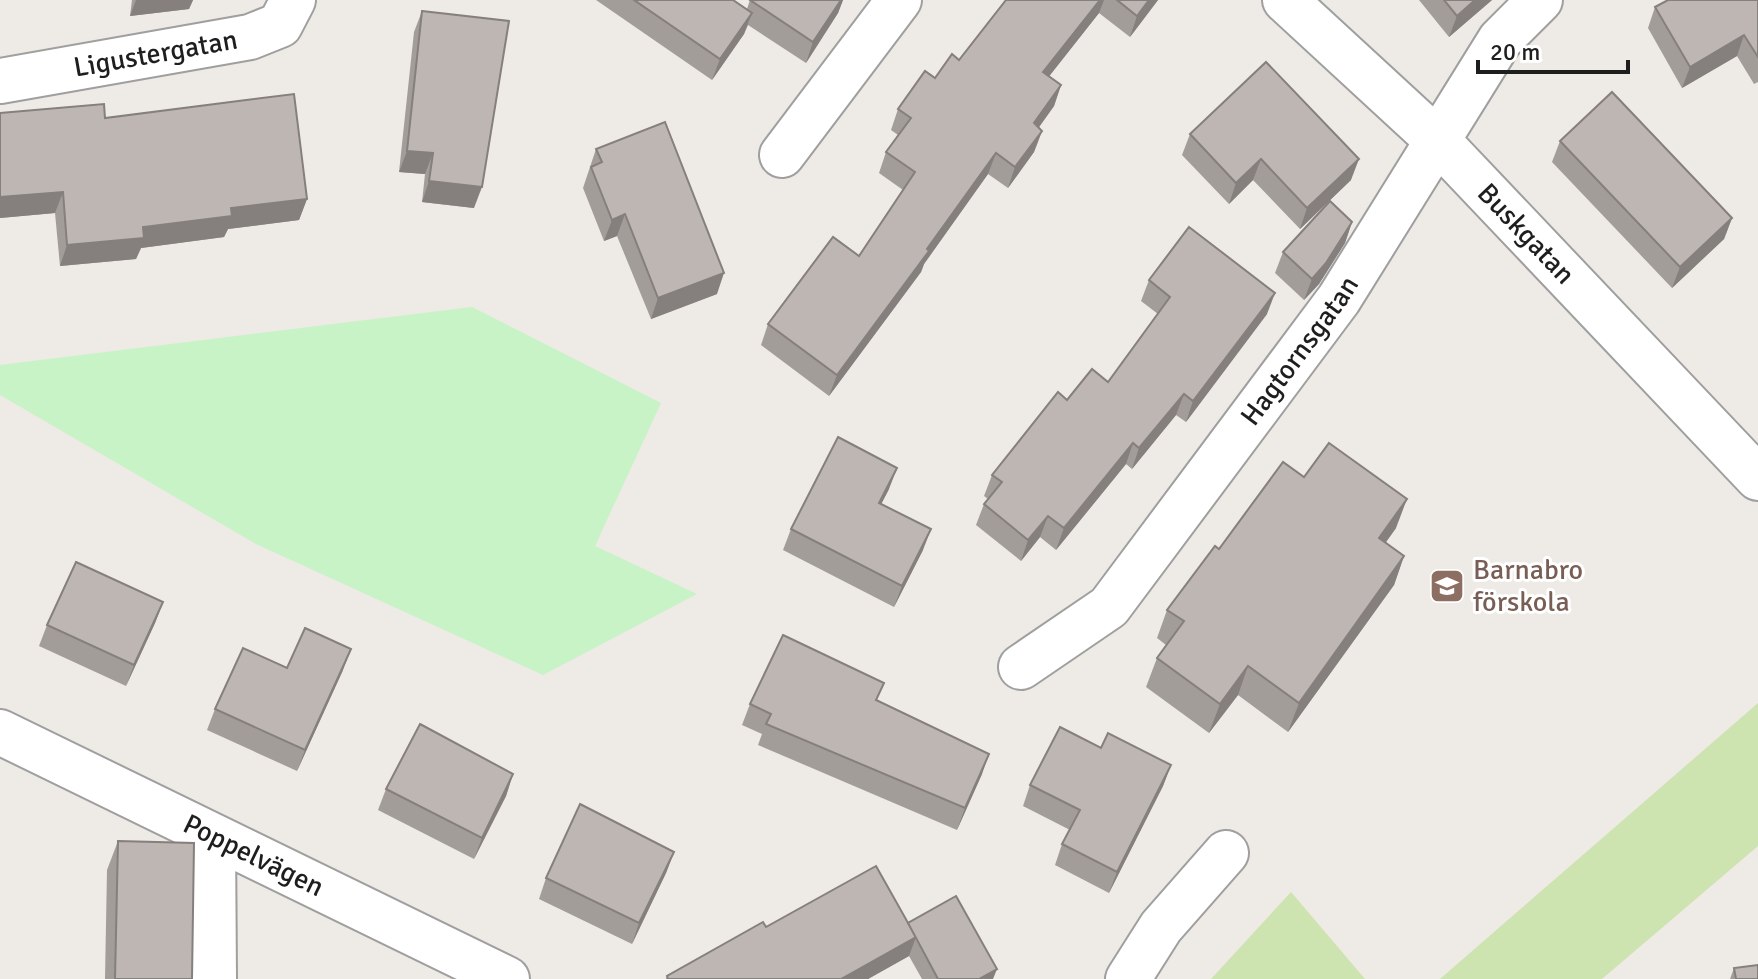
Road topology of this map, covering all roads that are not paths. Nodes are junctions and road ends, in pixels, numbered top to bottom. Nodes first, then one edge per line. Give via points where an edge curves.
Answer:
1 (293, 0) edge
2 (899, 0) edge
3 (1285, 0) edge
4 (1540, 0) edge
5 (0, 81) edge
6 (1438, 141) junction
7 (782, 155) dead end
8 (1758, 478) edge
9 (1021, 667) dead end
10 (0, 732) edge
11 (213, 837) junction
12 (1226, 853) dead end
13 (214, 979) edge
14 (507, 979) edge
15 (1128, 979) edge

1 - 5 street, Ligustergatan via 280,25 250,37
2 - 7 street
3 - 6 street, Buskgatan
4 - 6 street, Hagtornsgatan via 1500,40
6 - 8 street, Buskgatan
6 - 9 street, Hagtornsgatan via 1339,299 1109,607
10 - 11 street, Poppelvägen
11 - 13 street
11 - 14 street, Poppelvägen
12 - 15 street via 1161,927

